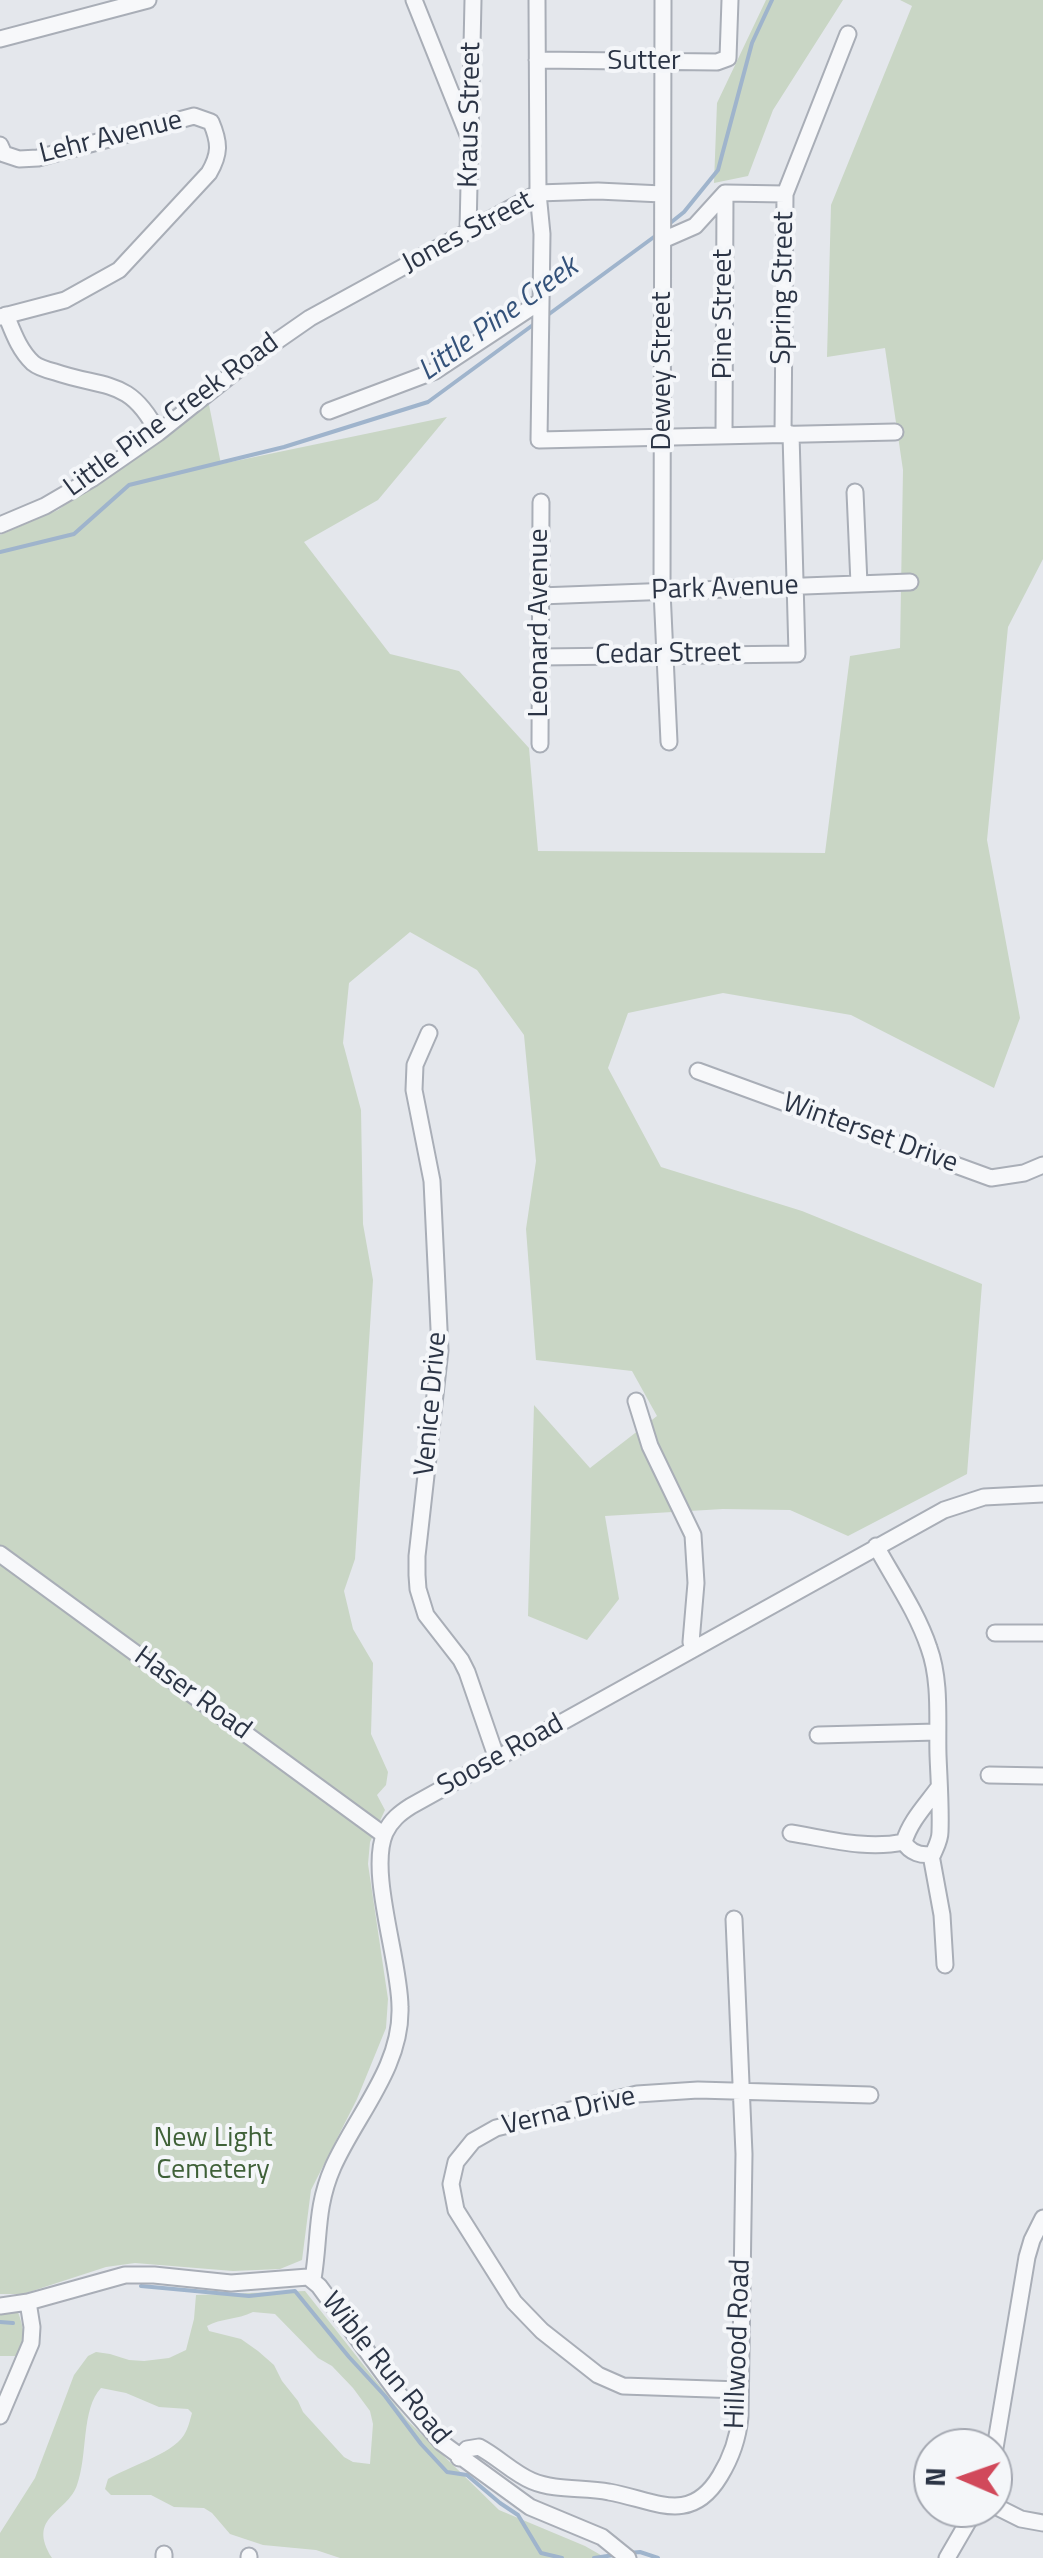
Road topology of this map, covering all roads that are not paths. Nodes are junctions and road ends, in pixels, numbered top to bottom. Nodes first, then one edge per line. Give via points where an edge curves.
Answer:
1 (148, 0) edge
2 (414, 0) edge
3 (473, 0) edge
4 (537, 0) edge
5 (663, 0) edge
6 (730, 0) edge
7 (848, 34) dead end
8 (0, 40) edge
9 (538, 60) junction
10 (664, 62) junction
11 (472, 144) junction
12 (0, 145) edge
13 (538, 193) junction
14 (662, 194) junction
15 (725, 194) junction
16 (785, 194) junction
17 (468, 231) junction
18 (664, 240) junction
19 (341, 300) joint
20 (541, 307) junction
21 (3, 316) edge
22 (329, 410) dead end
23 (158, 432) junction
24 (894, 432) dead end
25 (787, 434) junction
26 (724, 436) junction
27 (663, 437) junction
28 (855, 492) dead end
29 (542, 502) dead end
30 (0, 525) edge
31 (910, 582) dead end
32 (859, 584) junction
33 (795, 586) junction
34 (662, 592) junction
35 (540, 596) junction
36 (797, 654) joint
37 (666, 655) junction
38 (540, 657) junction
39 (670, 742) dead end
40 (540, 744) dead end
41 (429, 1033) dead end
42 (698, 1071) dead end
43 (1043, 1165) edge
44 (636, 1401) dead end
45 (1043, 1494) edge
46 (876, 1546) junction
47 (0, 1554) edge
48 (995, 1633) dead end
49 (1043, 1633) edge
50 (693, 1648) junction
51 (937, 1732) junction
52 (818, 1735) dead end
53 (498, 1759) junction
54 (989, 1775) dead end
55 (1043, 1776) edge
56 (939, 1787) junction
57 (791, 1833) dead end
58 (384, 1834) junction
59 (904, 1842) junction
60 (931, 1855) junction
61 (734, 1919) dead end
62 (944, 1966) dead end
63 (741, 2093) junction
64 (870, 2094) dead end
65 (1043, 2219) edge
66 (313, 2280) junction
67 (28, 2302) junction
68 (0, 2306) edge
69 (740, 2390) junction
70 (0, 2416) edge
71 (998, 2428) edge
72 (460, 2458) junction
73 (1013, 2515) edge
74 (1043, 2523) edge
75 (964, 2528) edge
76 (628, 2558) edge
77 (947, 2558) edge

1 - 8 street
2 - 11 street
3 - 11 street, Kraus Street
4 - 9 street
5 - 10 street, Dewey Street
6 - 10 street, Sutter via 728,58
7 - 16 street, Spring Street
9 - 10 street, Sutter
9 - 13 street
10 - 14 street, Dewey Street
11 - 17 street, Kraus Street
12 - 21 street, Lehr Avenue via 4,154 38,158 194,116 211,122 220,141 209,173 119,270 65,300
13 - 14 street, Jones Street
13 - 17 street, Jones Street
13 - 20 street
14 - 18 street, Dewey Street
15 - 16 street
15 - 18 street via 695,226
15 - 26 street, Pine Street
16 - 25 street, Spring Street
17 - 19 street, Jones Street
18 - 27 street, Dewey Street
19 - 23 street, Little Pine Creek Road via 287,332
20 - 22 street via 434,371
20 - 27 street via 539,440
21 - 23 street via 35,365 127,393
23 - 30 street, Little Pine Creek Road via 66,494
24 - 25 street
25 - 26 street
25 - 33 street, Spring Street
26 - 27 street
27 - 34 street, Dewey Street
28 - 32 street
29 - 35 street, Leonard Avenue
31 - 32 street, Park Avenue
32 - 33 street, Park Avenue
33 - 34 street, Park Avenue
33 - 36 street, Spring Street
34 - 35 street, Park Avenue
34 - 37 street, Dewey Street
35 - 38 street, Leonard Avenue
36 - 37 street, Cedar Street
37 - 38 street, Cedar Street
37 - 39 street, Dewey Street
38 - 40 street, Leonard Avenue
41 - 53 street, Venice Drive via 414,1090 432,1181 440,1324 418,1589 426,1616 467,1672
42 - 43 street, Winterset Drive via 991,1178
44 - 50 street via 693,1535
45 - 46 street, Soose Road via 967,1501
46 - 50 street, Soose Road
46 - 51 street via 930,1650
47 - 58 street, Haser Road
48 - 49 street
50 - 53 street, Soose Road
51 - 52 street
51 - 56 street
53 - 58 street, Soose Road via 400,1812
54 - 55 street
56 - 59 street
56 - 60 street via 940,1837
57 - 59 street via 866,1846
58 - 66 street via 380,1862 399,2024 390,2061 326,2186
59 - 60 street via 914,1853
60 - 62 street
61 - 63 street, Hillwood Road
63 - 64 street, Verna Drive
63 - 69 street, Hillwood Road
63 - 69 street, Verna Drive via 637,2094 513,2122 473,2141 456,2162 450,2184 456,2210 514,2302 598,2376 636,2388
65 - 71 street via 1027,2257
66 - 67 street, Wible Run Road via 231,2283 125,2274
66 - 72 street, Wible Run Road via 417,2418
67 - 68 street, Wible Run Road
67 - 70 street via 31,2344
69 - 72 street, Hillwood Road via 732,2453 715,2485 693,2504 550,2486 480,2447
72 - 76 street, Wible Run Road via 530,2507 591,2532
73 - 74 street
75 - 77 street

